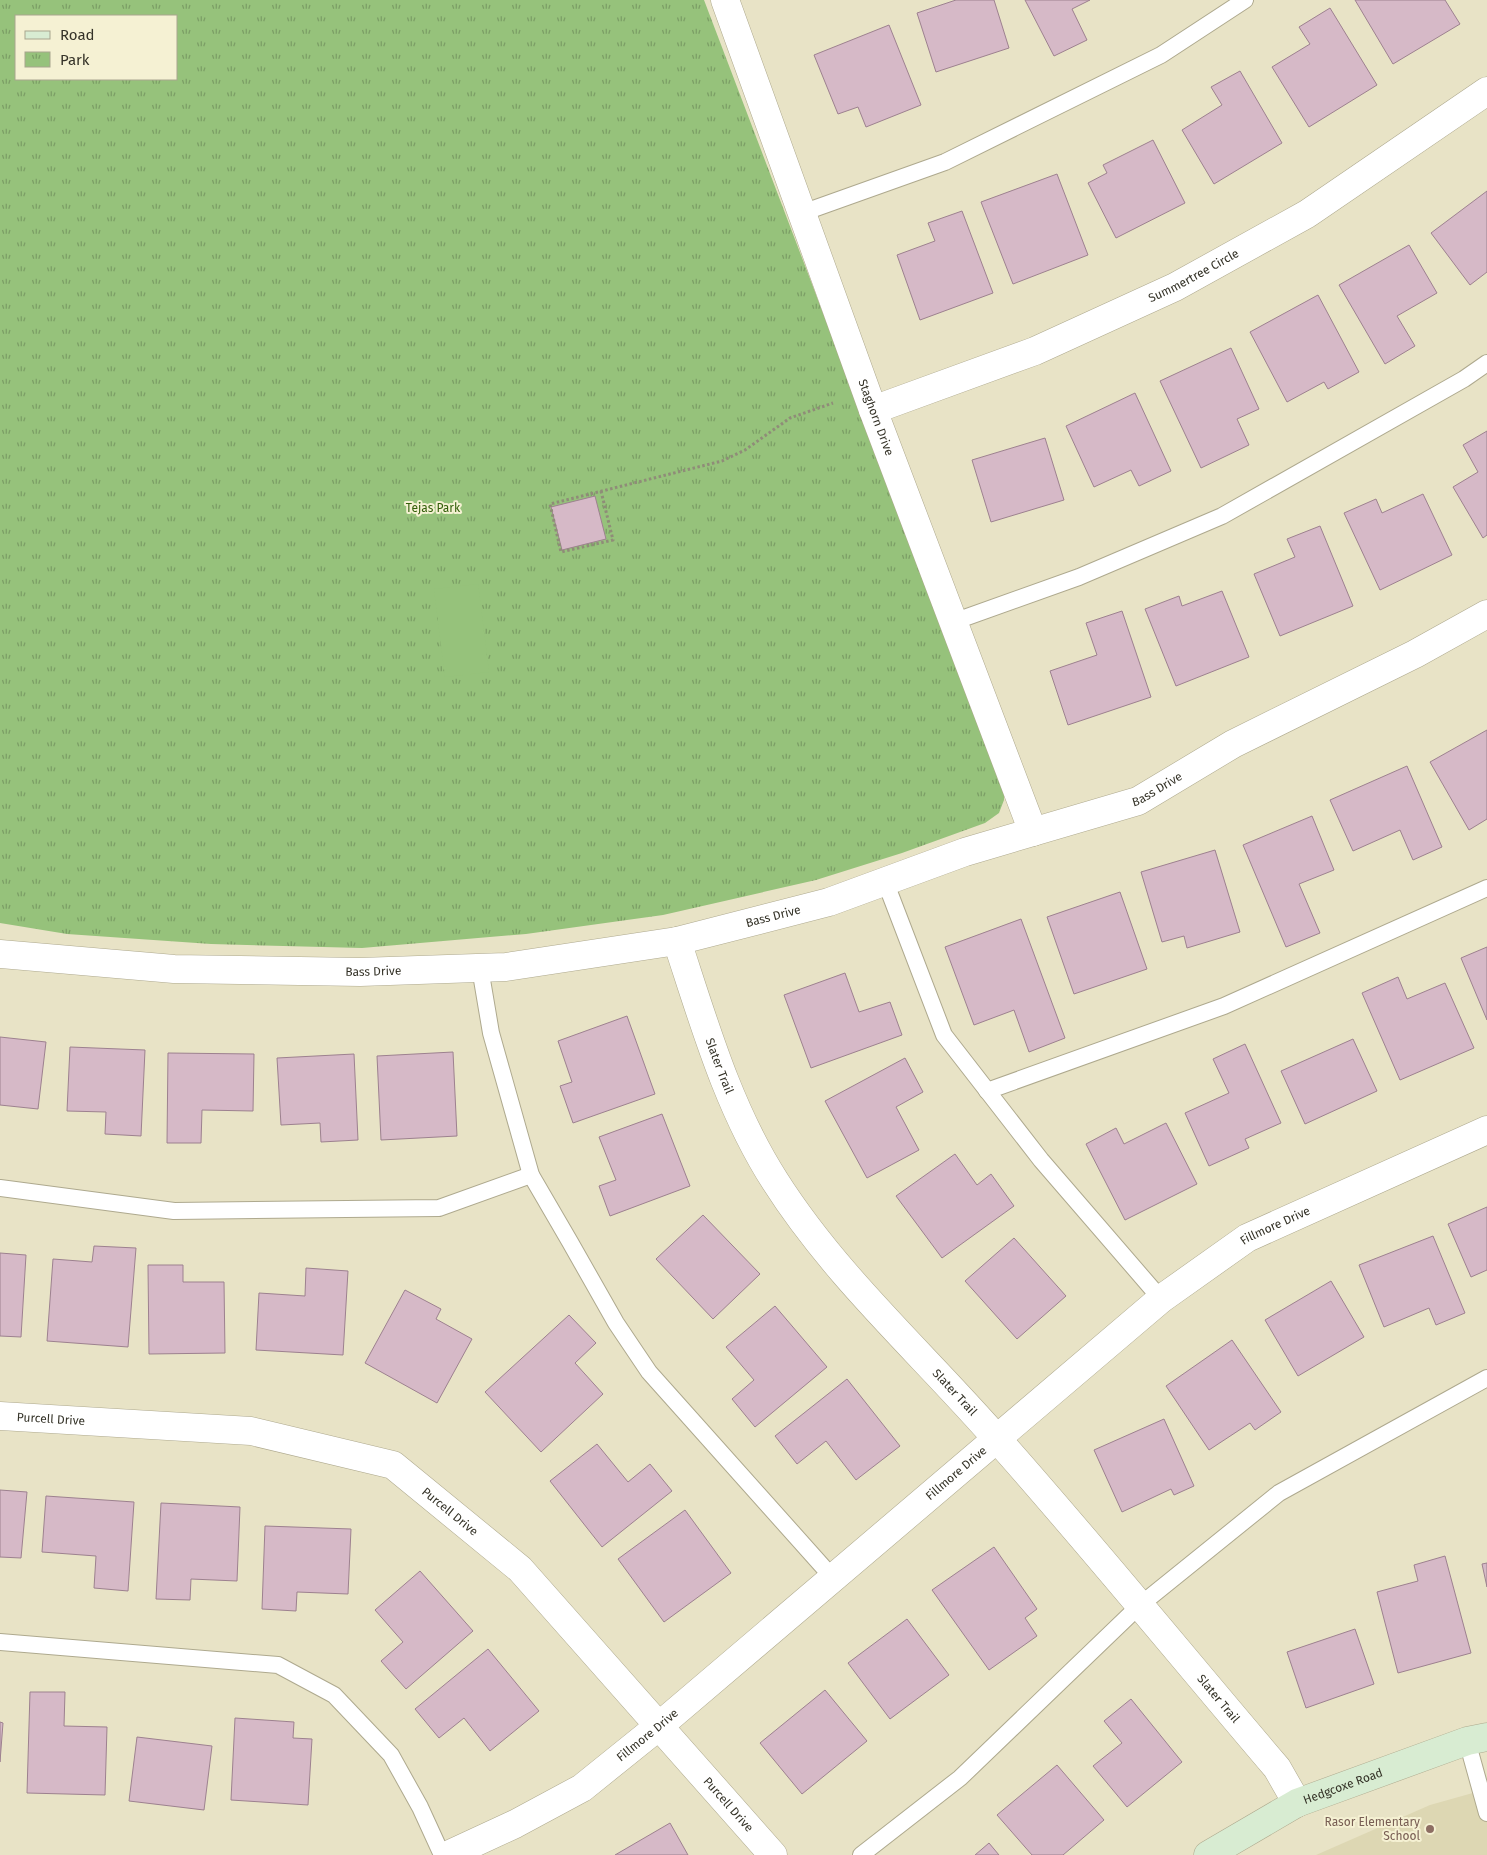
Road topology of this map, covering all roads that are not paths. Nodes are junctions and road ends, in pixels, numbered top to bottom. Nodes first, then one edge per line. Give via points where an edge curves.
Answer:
1 (1245, 0) edge
2 (732, 2) edge
3 (1487, 91) edge
4 (802, 213) junction
5 (1487, 363) edge
6 (873, 410) junction
7 (1487, 614) edge
8 (953, 622) junction
9 (1033, 832) junction
10 (886, 881) junction
11 (1487, 888) edge
12 (677, 941) junction
13 (0, 954) edge
14 (480, 968) junction
15 (988, 1091) junction
16 (1487, 1130) edge
17 (531, 1175) junction
18 (0, 1188) edge
19 (1160, 1299) junction
20 (1487, 1378) edge
21 (0, 1416) edge
22 (997, 1438) junction
23 (832, 1578) junction
24 (1139, 1606) junction
25 (0, 1642) edge
26 (659, 1726) junction
27 (1477, 1739) edge
28 (1297, 1803) junction
29 (1487, 1813) edge
30 (442, 1855) edge
31 (448, 1855) edge
32 (773, 1855) edge
33 (861, 1855) edge
34 (1208, 1855) edge

1 - 4 lane via 1161,55 945,162
2 - 4 street, Staghorn Drive
3 - 6 street, Summertree Circle via 1307,214 1175,287 1035,351
4 - 6 street, Staghorn Drive
5 - 8 lane via 1222,516 1079,577
6 - 8 street, Staghorn Drive
7 - 9 street, Bass Drive via 1415,654 1233,744 1138,801
8 - 9 street, Staghorn Drive
9 - 10 street, Bass Drive via 965,852
10 - 12 street, Bass Drive via 830,902
10 - 15 lane via 944,1035
11 - 15 lane via 1224,1006
12 - 14 street, Bass Drive via 506,967
12 - 22 street, Slater Trail via 733,1104 775,1180 824,1249
13 - 14 street, Bass Drive via 174,968 360,972
14 - 17 lane via 491,1033
15 - 19 lane via 1041,1160
16 - 19 street, Fillmore Drive via 1247,1238
17 - 18 lane via 439,1208 174,1211
17 - 23 lane via 616,1323 649,1372
19 - 22 street, Fillmore Drive
20 - 24 lane via 1279,1493
21 - 26 street, Purcell Drive via 251,1431 393,1465 520,1569
22 - 23 street, Fillmore Drive
22 - 24 street, Slater Trail
23 - 26 street, Fillmore Drive
24 - 28 street, Slater Trail via 1277,1768
24 - 33 lane via 960,1778
25 - 30 lane via 278,1665 334,1695 391,1754
26 - 31 street, Fillmore Drive via 582,1788
26 - 32 street, Purcell Drive
27 - 28 street, Hedgcoxe Road
27 - 29 lane
28 - 34 street, Hedgcoxe Road

